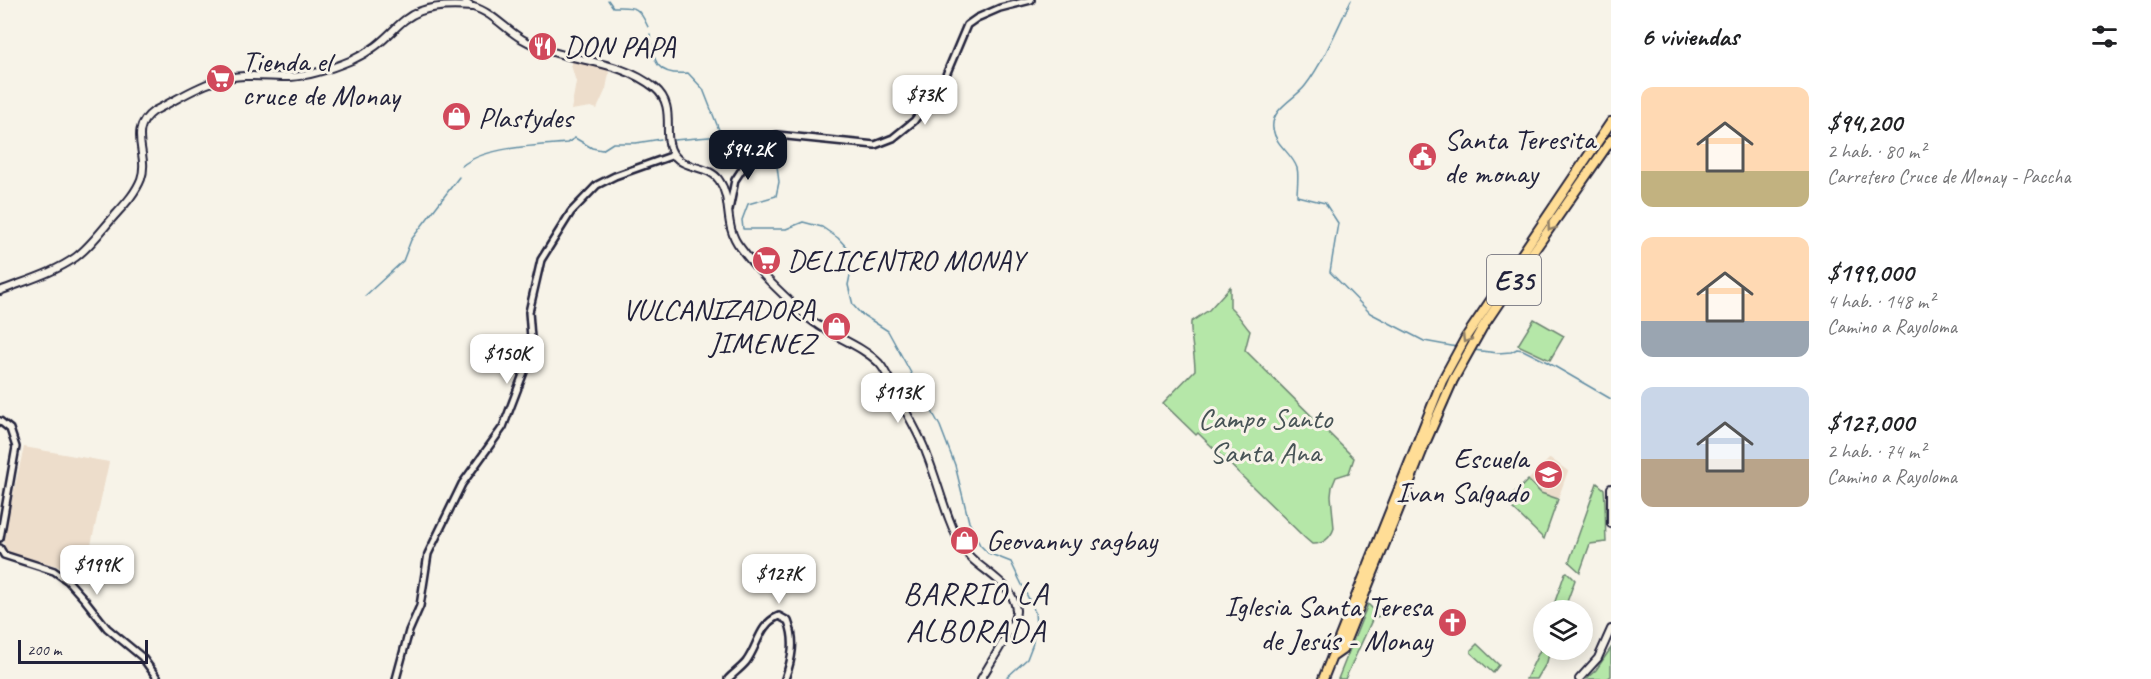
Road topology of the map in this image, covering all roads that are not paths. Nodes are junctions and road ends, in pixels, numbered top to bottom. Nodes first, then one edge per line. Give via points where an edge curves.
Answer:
1 (463, 0) edge
2 (1031, 0) edge
3 (420, 3) dead end
4 (472, 7) junction
5 (409, 8) dead end
6 (1611, 122) edge
7 (1611, 140) edge
8 (674, 154) junction
9 (728, 211) junction
10 (0, 291) edge
11 (0, 421) edge
12 (1611, 488) edge
13 (1611, 524) edge
14 (0, 538) edge
15 (0, 548) edge
16 (1611, 629) edge
17 (1331, 658) junction
18 (158, 679) edge
19 (396, 679) edge
20 (728, 679) edge
21 (784, 679) edge
22 (981, 679) edge
23 (1323, 679) edge
24 (1579, 679) edge

1 - 4 street
2 - 9 street via 1000,8 967,25 943,82 914,121 893,138 875,145 777,135 762,139 735,180
3 - 4 main road
4 - 8 main road via 543,49 614,66 654,87 666,104
5 - 10 main road via 371,49 345,63 294,77 218,80 154,111 140,128 140,182 115,215 77,257
6 -> 17 highway, E35 via 1466,337 1448,370
7 -> 17 highway, E35 via 1494,311 1453,380 1342,650
8 - 9 main road via 718,178
8 - 19 street via 597,185 571,212 541,260 529,312 532,351 503,427 462,484 428,554 420,606
9 - 22 main road via 729,229 757,269 812,321 880,364 922,442 963,548 1014,600 1016,616 1012,626
11 - 14 street via 10,429 16,447
12 - 13 main road
15 - 18 street via 4,555 54,571 68,581 107,628 142,657
16 - 24 main road via 1598,658
17 - 23 highway, E35
20 - 21 street via 746,661 764,626 779,616 788,621 792,635 791,662

